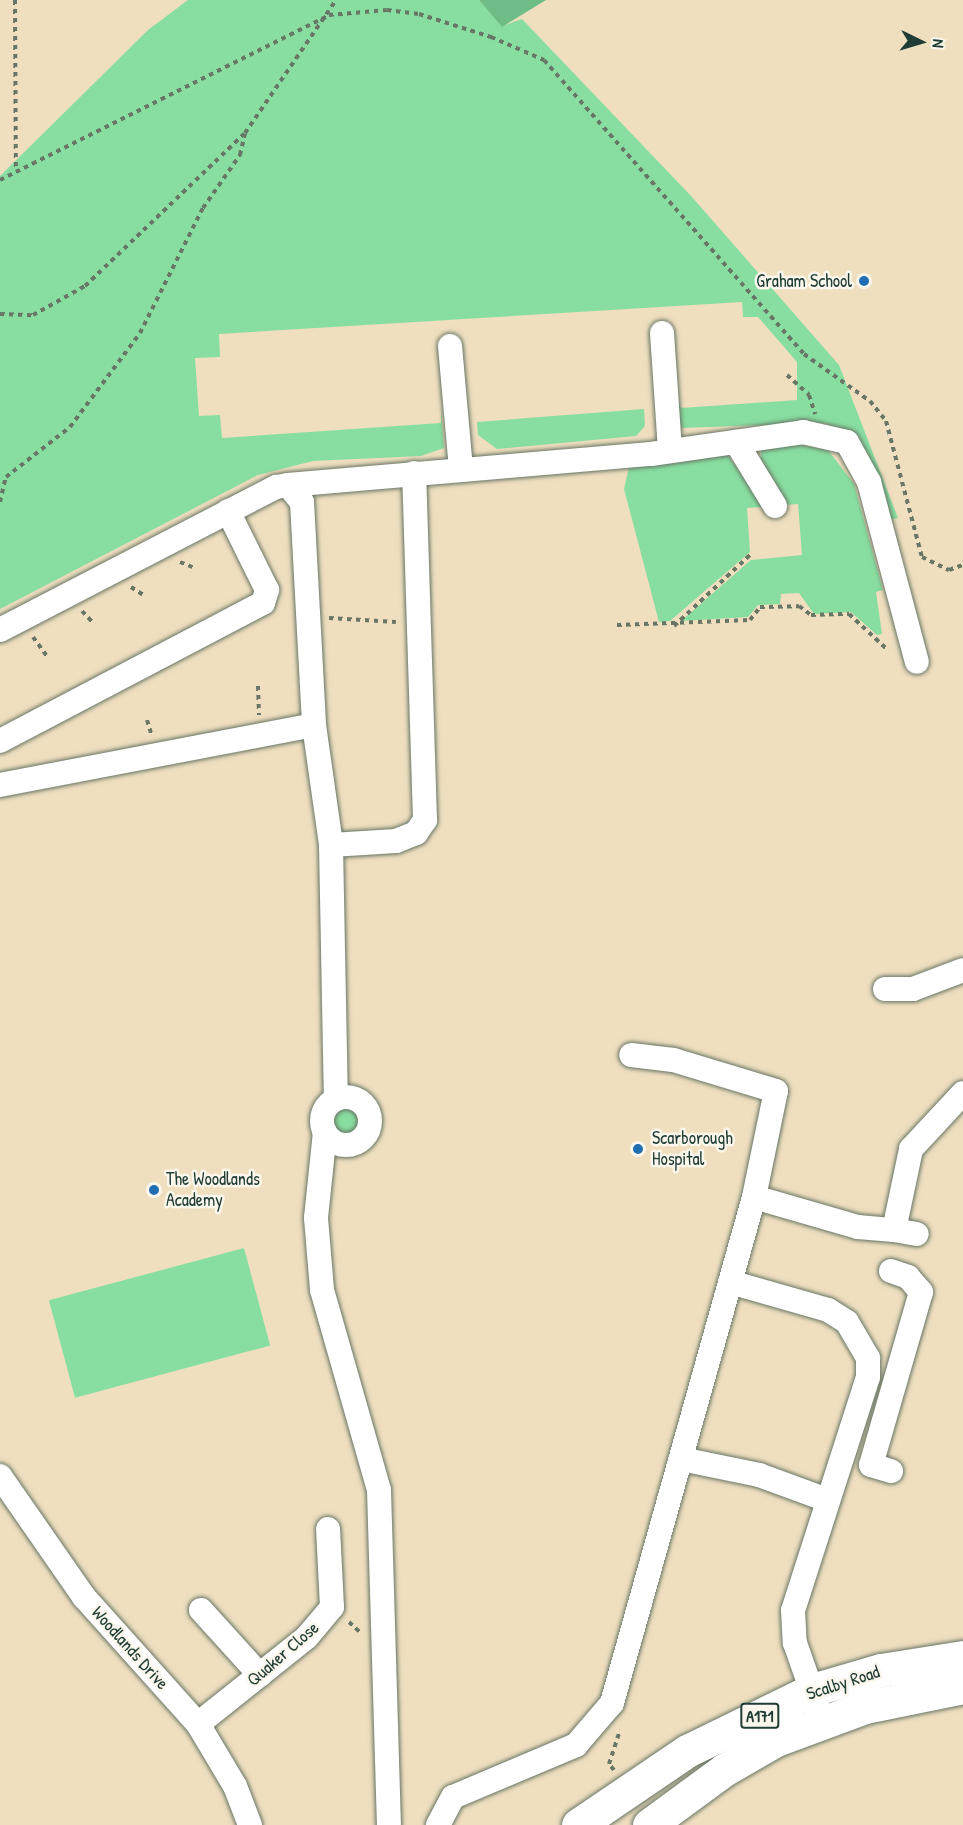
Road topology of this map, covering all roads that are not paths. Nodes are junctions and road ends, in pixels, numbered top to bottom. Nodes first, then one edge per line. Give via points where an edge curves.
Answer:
1 (662, 333) dead end
2 (450, 346) dead end
3 (736, 442) junction
4 (670, 451) junction
5 (461, 470) junction
6 (414, 473) junction
7 (288, 485) junction
8 (775, 506) dead end
9 (228, 511) junction
10 (0, 630) edge
11 (906, 659) road end
12 (314, 725) junction
13 (0, 741) edge
14 (0, 785) edge
15 (330, 845) junction
16 (963, 970) edge
17 (885, 989) dead end
18 (631, 1055) dead end
19 (963, 1093) edge
20 (336, 1100) junction
21 (325, 1132) junction
22 (754, 1197) junction
23 (891, 1271) dead end
24 (730, 1282) junction
25 (681, 1459) junction
26 (891, 1471) dead end
27 (0, 1476) edge
28 (827, 1500) junction
29 (8, 1504) edge
30 (328, 1529) dead end
31 (201, 1610) dead end
32 (963, 1657) edge
33 (260, 1675) junction
34 (963, 1687) edge
35 (812, 1690) junction
36 (823, 1723) junction
37 (198, 1724) junction
38 (250, 1825) edge
39 (389, 1825) edge
40 (438, 1825) edge
41 (578, 1825) edge
42 (649, 1825) edge

1 - 4 street
2 - 5 street
3 - 4 street
3 - 8 street
3 - 11 street via 816,434 847,442 859,459
4 - 5 street
5 - 6 street
6 - 7 street
6 - 15 street via 424,820 416,833 396,841
7 - 9 street
7 - 12 street via 302,502
9 - 10 street
9 - 13 street via 267,590 264,603
12 - 14 street
12 - 15 street
15 - 20 street
16 - 17 street via 913,989
18 - 22 street via 673,1060 776,1091
19 - 22 street via 911,1149 906,1232 858,1227
20 - 21 street via 324,1111
20 - 21 street via 355,1099 365,1106 369,1127 358,1142 346,1145
21 - 39 street via 316,1218 322,1290 380,1490
22 - 24 street
23 - 26 street via 908,1276 921,1292 872,1465
24 - 25 street
24 - 28 street via 828,1310 859,1337 868,1358 868,1377
25 - 28 street via 759,1475
25 - 40 street via 617,1690 605,1714 576,1745 453,1797
27 - 29 street, Woodlands Drive
28 - 35 street via 793,1610 795,1643
29 - 37 street, Woodlands Drive via 84,1597
30 - 33 street, Quaker Close via 332,1607 307,1637
31 - 33 street
32 - 35 highway, Scalby Road / A171 via 881,1670
33 - 37 street, Quaker Close
34 - 36 highway, Scalby Road / A171 via 865,1707
35 - 36 street
35 - 41 highway, Scalby Road / A171 via 627,1787
36 - 42 highway, Scalby Road / A171 via 776,1740 724,1770
37 - 38 street, Woodlands Drive via 235,1786

